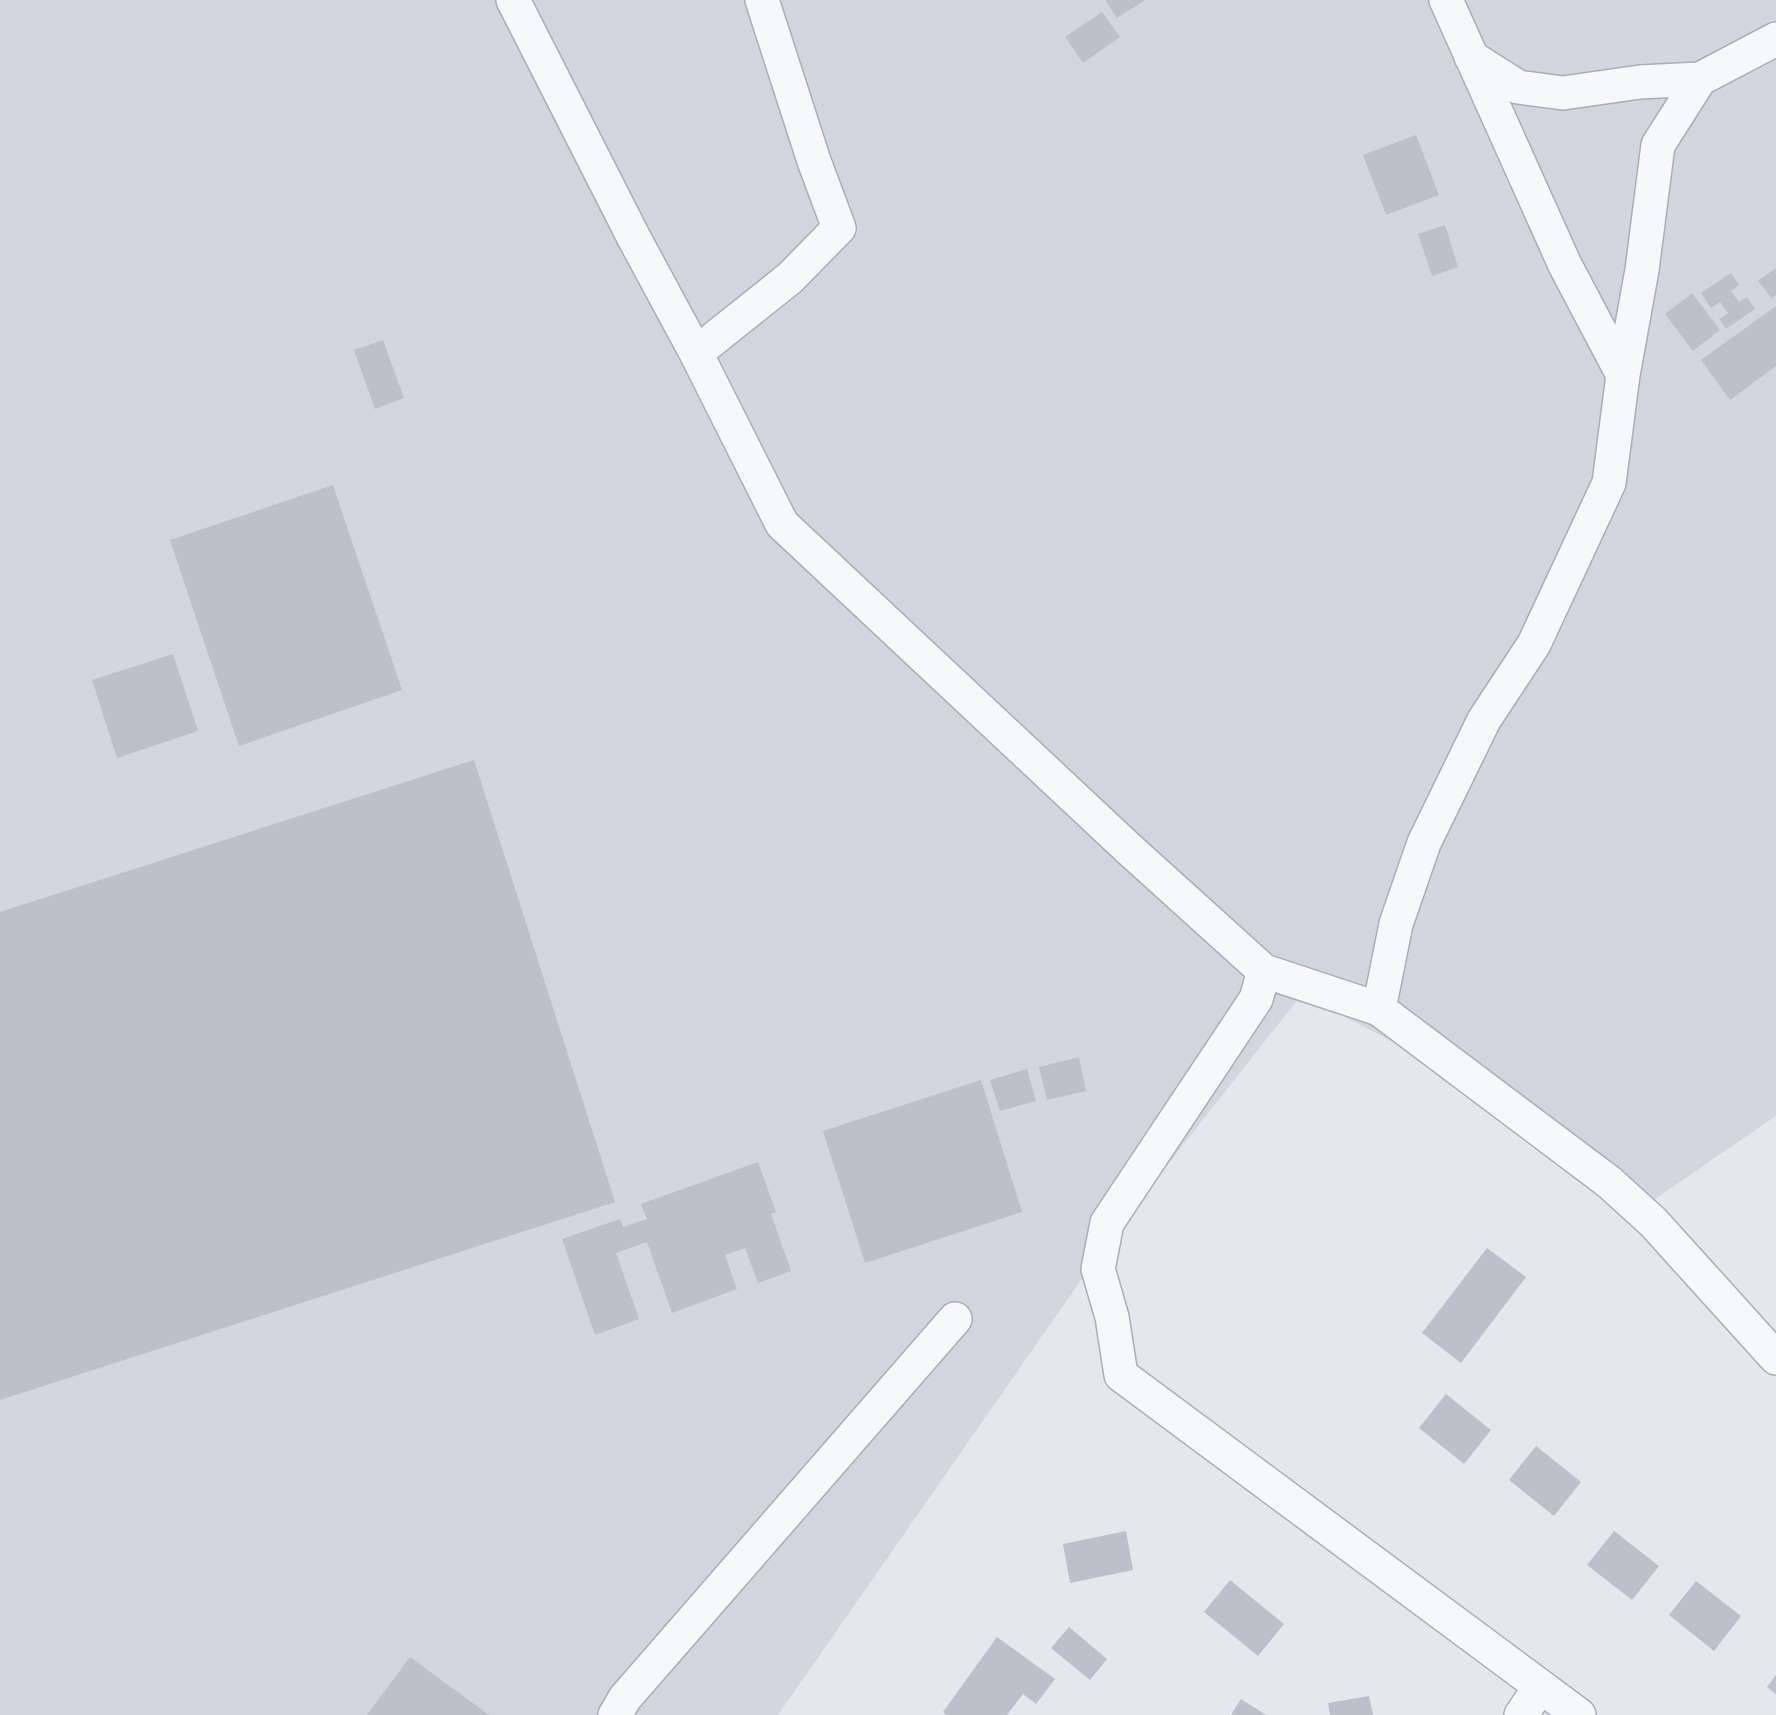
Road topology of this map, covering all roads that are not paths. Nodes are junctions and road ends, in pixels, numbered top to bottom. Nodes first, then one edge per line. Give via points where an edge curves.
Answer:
1 (513, 0) edge
2 (762, 0) edge
3 (1446, 0) edge
4 (1776, 39) edge
5 (1471, 57) junction
6 (1700, 80) junction
7 (696, 353) junction
8 (1623, 375) junction
9 (1264, 971) junction
10 (1379, 1009) junction
11 (956, 1319) dead end
12 (1776, 1358) edge
13 (1540, 1687) junction
14 (615, 1715) edge
15 (1521, 1715) edge
16 (1579, 1715) edge

1 - 7 street
2 - 7 street via 839,228 790,279
3 - 5 street
4 - 6 street
5 - 6 street via 1518,87 1563,93 1640,82
5 - 8 street via 1565,265
6 - 8 street via 1658,145
7 - 9 street via 782,524
8 - 10 street via 1609,483 1534,644 1484,720 1424,843 1396,924
9 - 10 street
9 - 13 street via 1256,999 1107,1223 1098,1269 1112,1317 1121,1375
10 - 12 street via 1609,1182 1653,1222
11 - 14 street via 625,1698
13 - 15 street
13 - 16 street

